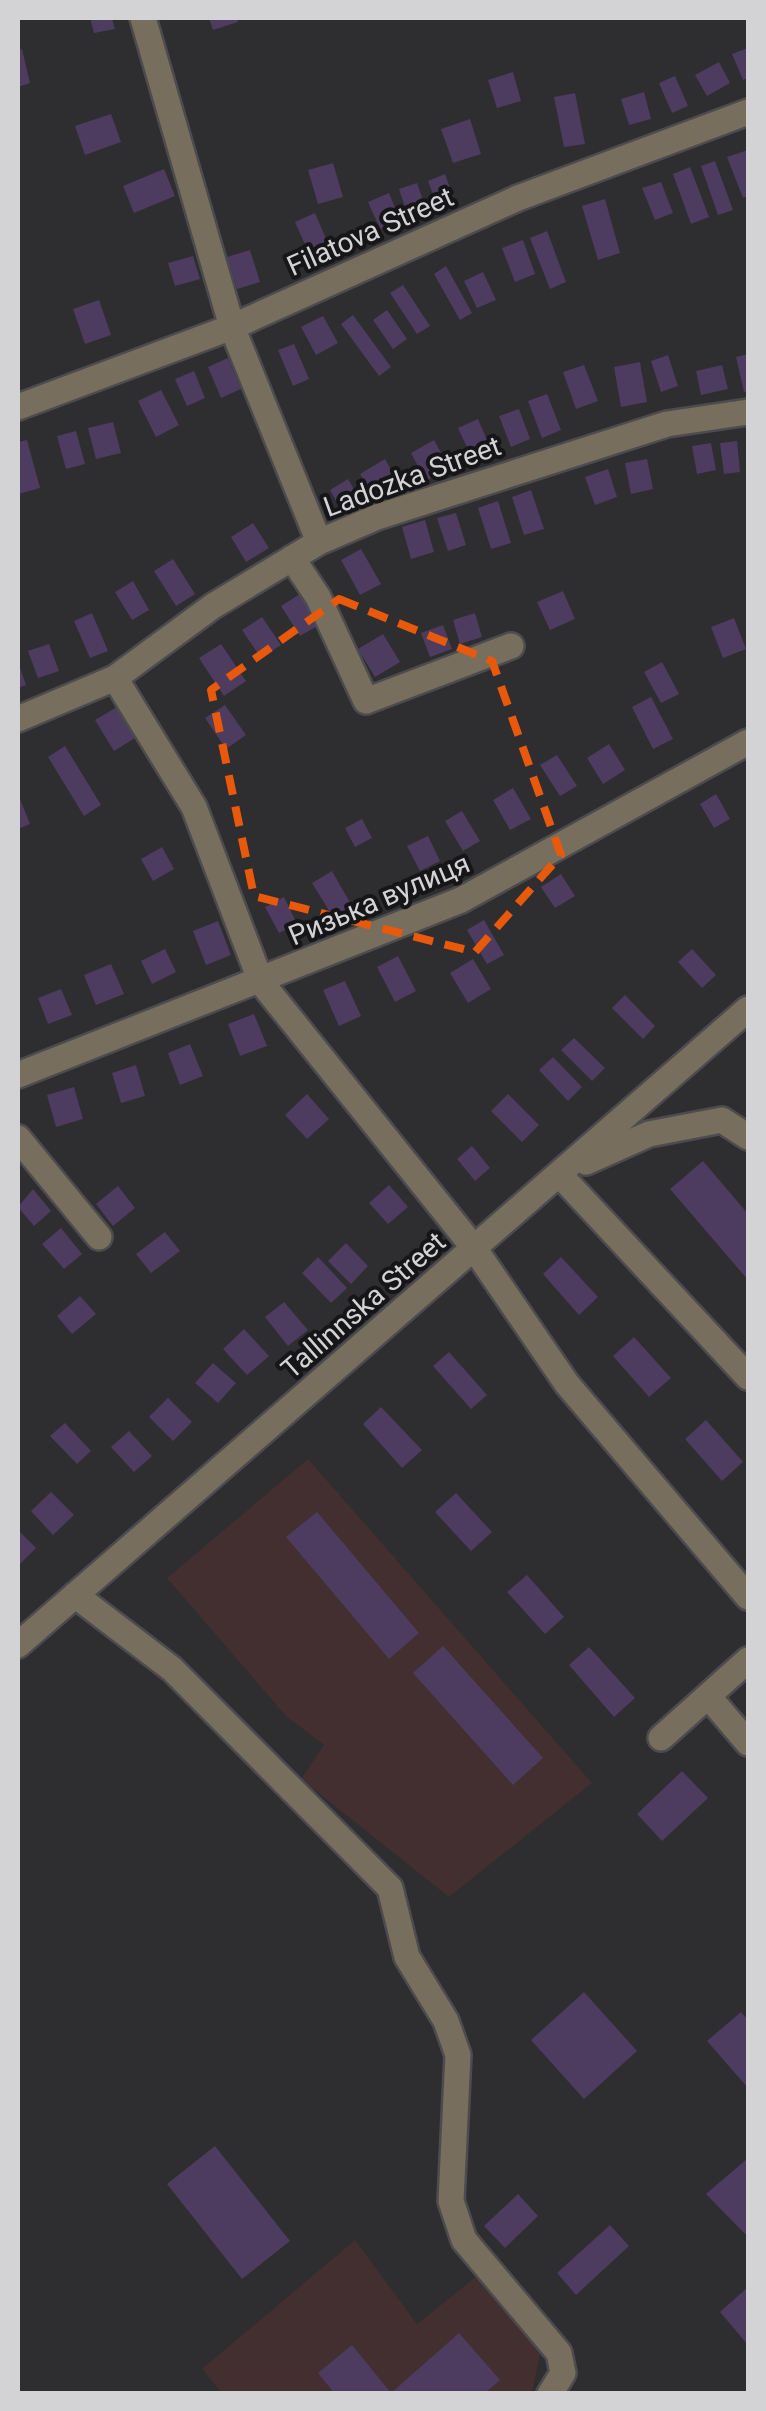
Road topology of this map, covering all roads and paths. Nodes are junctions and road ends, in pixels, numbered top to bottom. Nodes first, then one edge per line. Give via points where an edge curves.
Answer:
1 (144, 18) edge
2 (748, 112) edge
3 (232, 327) junction
4 (18, 407) edge
5 (748, 412) edge
6 (318, 542) junction
7 (292, 558) junction
8 (510, 646) dead end
9 (115, 678) junction
10 (18, 719) edge
11 (748, 742) edge
12 (261, 982) junction
13 (748, 1010) edge
14 (18, 1075) edge
15 (748, 1137) edge
16 (18, 1138) edge
17 (559, 1174) junction
18 (99, 1237) dead end
19 (474, 1248) junction
20 (748, 1377) edge
21 (76, 1595) junction
22 (748, 1597) edge
23 (20, 1639) edge
24 (748, 1660) edge
25 (708, 1696) junction
26 (661, 1738) dead end
27 (748, 1743) edge
28 (550, 2394) edge

1 - 3 street
2 - 3 street, Filatova Street via 518,198
3 - 4 street, Filatova Street
3 - 6 street
5 - 6 street, Ladozka Street via 667,424 462,487
6 - 7 street, Ladozka Street
7 - 8 street via 318,597 366,700
7 - 9 street, Ladozka Street
9 - 10 street, Ladozka Street
9 - 12 street via 194,808
11 - 12 street, Ризька вулиця via 461,900
12 - 14 street, Ризька вулиця
12 - 19 street
13 - 17 street, Tallinnska Street
15 - 17 street via 722,1120 648,1134
16 - 18 street
17 - 19 street, Tallinnska Street
17 - 20 street
19 - 21 street, Tallinnska Street
19 - 22 street via 567,1384
21 - 23 street, Tallinnska Street
21 - 28 street via 172,1669 390,1888 407,1957 446,2020 458,2055 455,2221 559,2354 563,2373
24 - 25 street
25 - 26 street
25 - 27 street

